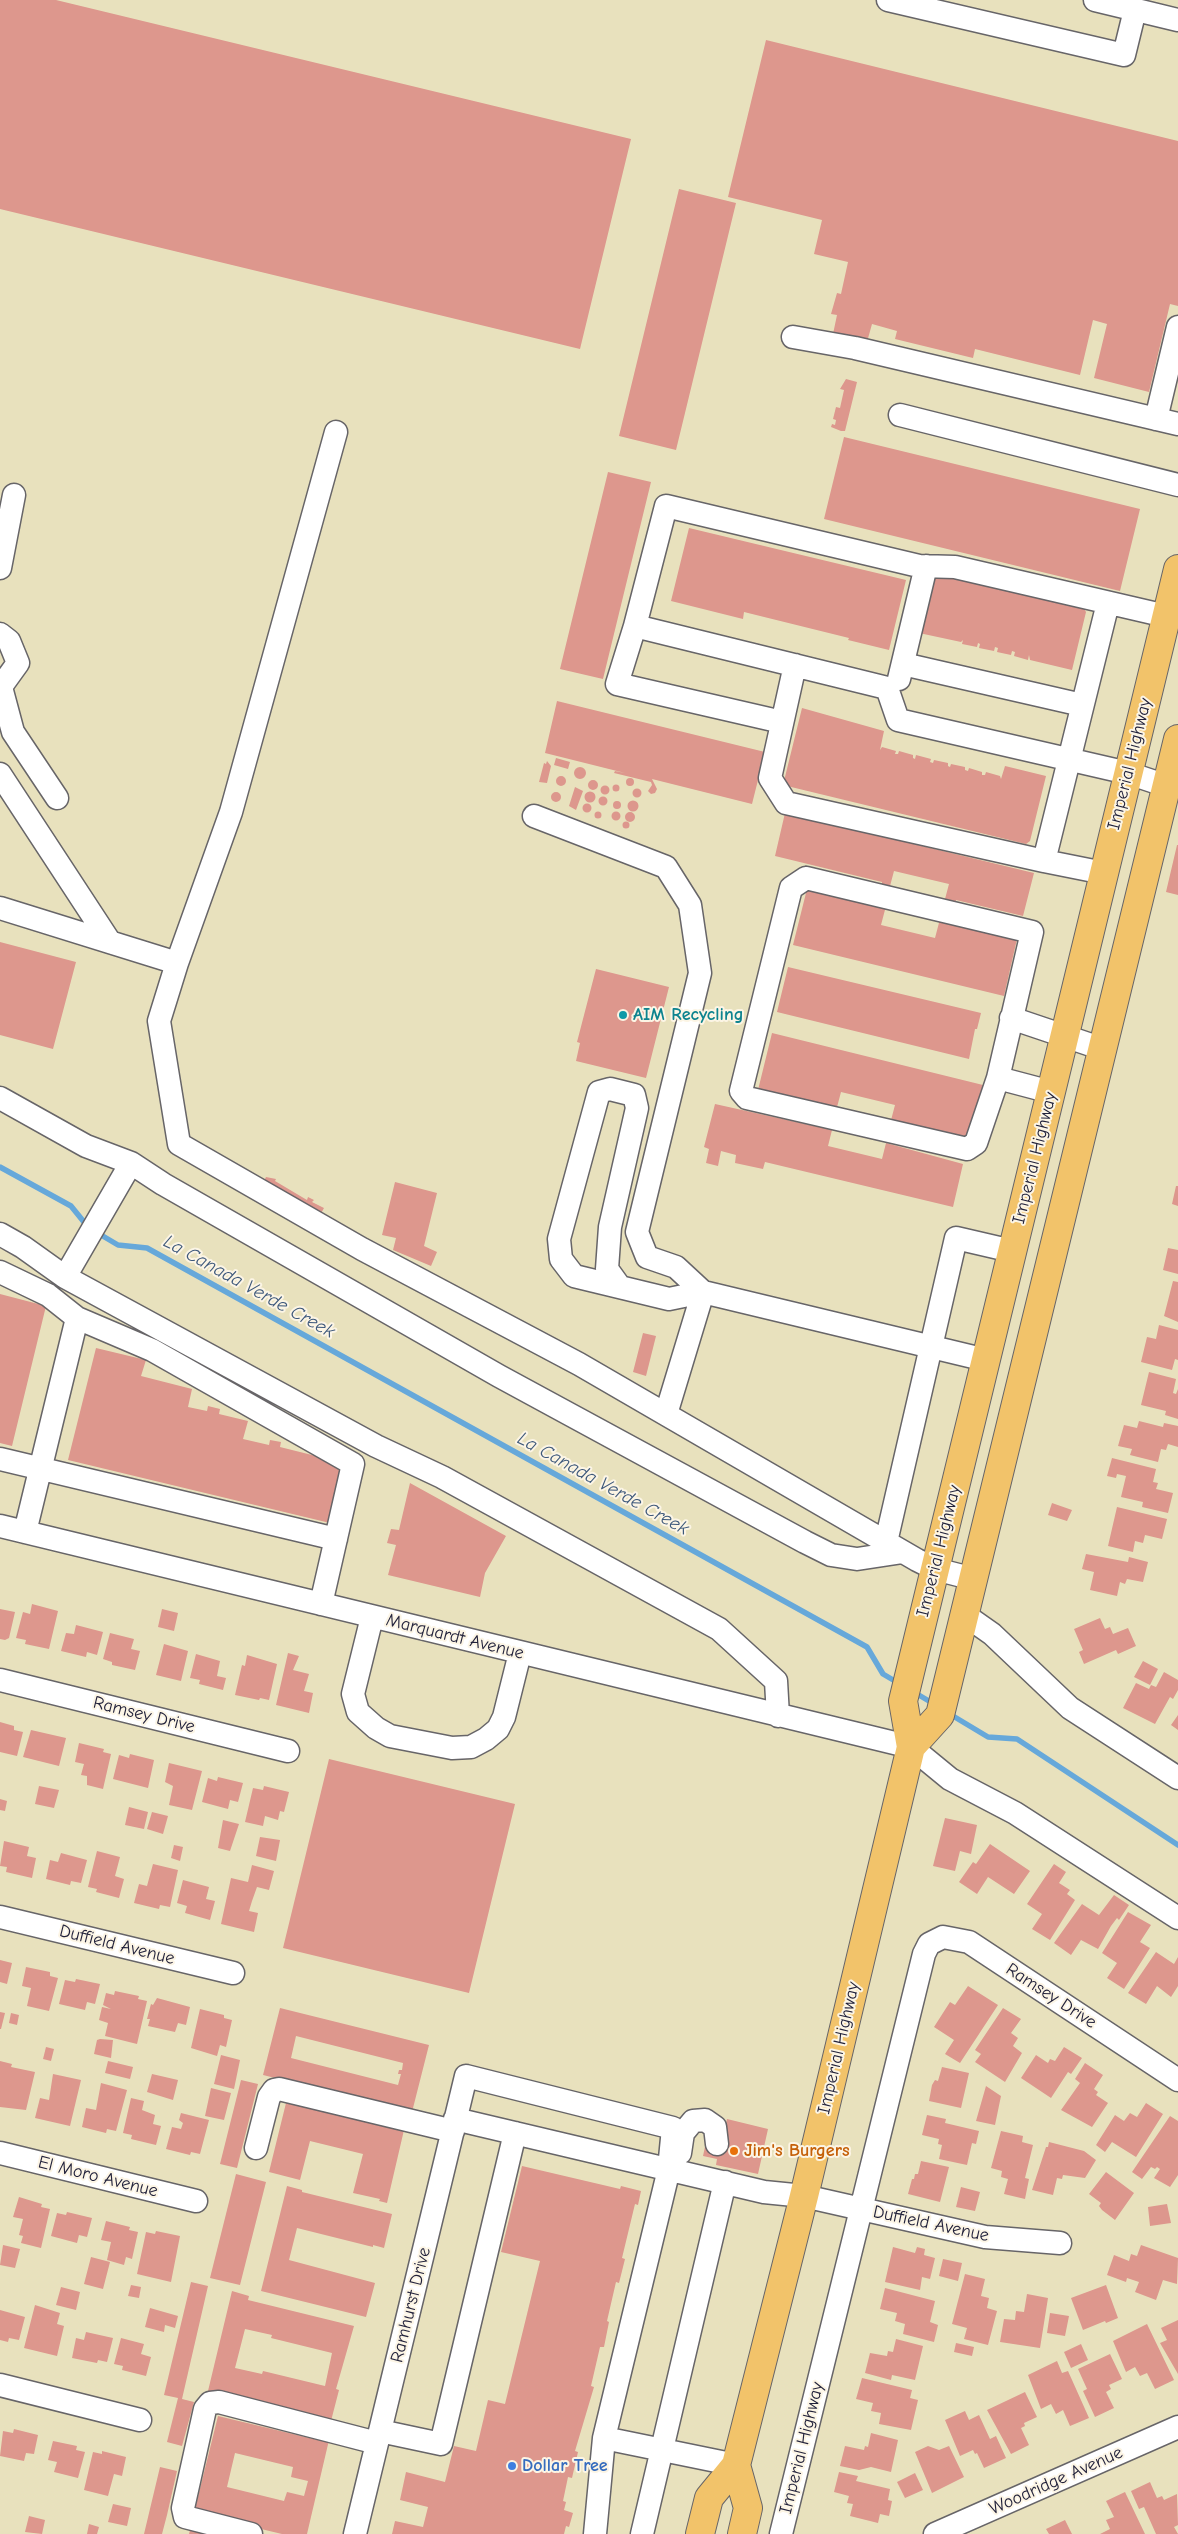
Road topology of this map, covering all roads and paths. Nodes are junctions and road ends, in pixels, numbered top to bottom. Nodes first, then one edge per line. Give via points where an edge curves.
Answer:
1 (888, 0) edge
2 (1095, 0) edge
3 (1135, 10) junction
4 (1178, 20) edge
5 (1178, 327) edge
6 (793, 337) dead end
7 (900, 415) dead end
8 (1156, 419) junction
9 (1178, 424) edge
10 (336, 432) dead end
11 (1178, 485) edge
12 (14, 494) dead end
13 (926, 566) junction
14 (0, 568) edge
15 (1178, 569) edge
16 (1108, 603) junction
17 (1166, 616) junction
18 (635, 626) junction
19 (0, 634) edge
20 (902, 664) junction
21 (795, 665) junction
22 (0, 687) edge
23 (893, 705) junction
24 (1082, 706) junction
25 (782, 722) junction
26 (1178, 739) edge
27 (1069, 760) junction
28 (0, 774) edge
29 (1128, 774) junction
30 (1167, 786) junction
31 (58, 798) dead end
32 (534, 816) dead end
33 (1044, 861) junction
34 (1104, 872) junction
35 (0, 908) edge
36 (110, 942) junction
37 (177, 963) junction
38 (1011, 1018) junction
39 (1064, 1036) junction
40 (1103, 1048) junction
41 (998, 1078) junction
42 (1051, 1092) junction
43 (0, 1098) edge
44 (626, 1159) junction
45 (131, 1163) junction
46 (653, 1166) junction
47 (0, 1234) edge
48 (1012, 1250) junction
49 (0, 1272) edge
50 (64, 1278) junction
51 (620, 1287) junction
52 (703, 1292) junction
53 (77, 1318) junction
54 (933, 1346) junction
55 (986, 1360) junction
56 (666, 1414) junction
57 (0, 1460) edge
58 (40, 1470) junction
59 (0, 1526) edge
60 (25, 1532) junction
61 (336, 1539) junction
62 (895, 1547) junction
63 (934, 1569) junction
64 (974, 1579) junction
65 (321, 1604) junction
66 (372, 1617) junction
67 (962, 1627) junction
68 (520, 1653) junction
69 (0, 1680) edge
70 (778, 1716) junction
71 (913, 1740) junction
72 (288, 1751) dead end
73 (1178, 1778) edge
74 (0, 1917) edge
75 (1178, 1918) edge
76 (924, 1954) joint
77 (233, 1973) dead end
78 (1178, 2080) edge
79 (454, 2125) junction
80 (515, 2132) junction
81 (256, 2148) dead end
82 (0, 2153) edge
83 (716, 2166) junction
84 (677, 2171) junction
85 (804, 2196) junction
86 (196, 2201) dead end
87 (861, 2209) junction
88 (1060, 2243) dead end
89 (0, 2385) edge
90 (140, 2420) dead end
91 (1178, 2427) edge
92 (379, 2437) junction
93 (604, 2438) junction
94 (663, 2450) junction
95 (736, 2465) junction
96 (251, 2534) edge
97 (355, 2534) edge
98 (595, 2534) edge
99 (642, 2534) edge
100 (700, 2534) edge
101 (742, 2534) edge
102 (780, 2534) edge
103 (935, 2534) edge

1 - 3 street via 1124,56
2 - 3 street
3 - 4 street
5 - 8 street
6 - 8 street via 855,348
7 - 11 street
8 - 9 street
10 - 37 street via 231,812
12 - 14 street
13 - 16 street via 956,567
13 - 18 street via 666,506
13 - 20 street
15 - 17 main road, Imperial Highway
16 - 17 street
16 - 24 street
17 - 29 main road, Imperial Highway
18 - 21 street
18 - 25 street via 617,684
19 - 22 street via 9,641 18,662
20 - 23 street
20 - 24 street
21 - 23 street via 887,688
21 - 25 street
22 - 31 street via 13,732
23 - 27 street via 898,720
24 - 27 street
25 - 33 street via 770,778 786,803
26 - 30 main road, Imperial Highway
27 - 29 street
27 - 33 street
28 - 36 street
29 - 30 street
29 - 34 main road, Imperial Highway
30 - 40 main road, Imperial Highway
32 - 46 street via 666,867 690,905 700,972
33 - 34 street
34 - 39 main road, Imperial Highway
35 - 36 street
36 - 37 street
37 - 56 street via 159,1021 179,1144 362,1249
38 - 39 street
38 - 41 street
38 - 41 street via 1032,932 806,878 791,888 741,1091 746,1098 968,1149 976,1143
39 - 40 street
39 - 42 main road, Imperial Highway
40 - 64 main road, Imperial Highway
41 - 42 street
42 - 48 main road, Imperial Highway
43 - 45 street via 86,1146
44 - 46 street
44 - 51 street via 610,1227 607,1269
44 - 51 street via 637,1108 634,1095 610,1089 599,1092 559,1239 561,1259 574,1276
45 - 50 street
45 - 62 street via 499,1376 805,1542 832,1555 857,1559
46 - 52 street via 637,1232 643,1248 647,1256 676,1267
47 - 50 street via 24,1247
48 - 54 street via 956,1238
48 - 55 main road, Imperial Highway
49 - 53 street via 48,1295
50 - 70 street via 376,1446 442,1477 719,1629 776,1680
51 - 52 street via 668,1298
52 - 54 street
52 - 56 street
53 - 58 street
53 - 61 street via 152,1350 353,1464
54 - 55 street
54 - 62 street
55 - 63 main road, Imperial Highway
56 - 62 street
57 - 58 street
58 - 60 street
58 - 61 street
59 - 60 street, Marquardt Avenue
60 - 65 street, Marquardt Avenue
61 - 65 street
62 - 63 street
63 - 64 street
63 - 71 main road, Imperial Highway via 903,1701
64 - 67 main road, Imperial Highway
65 - 66 street, Marquardt Avenue
66 - 68 street, Marquardt Avenue
66 - 68 street via 353,1694 358,1712 390,1736 452,1748 471,1747 486,1739 498,1729 504,1718
67 - 71 main road, Imperial Highway via 940,1715
67 - 73 street via 992,1634 1070,1708
68 - 70 street, Marquardt Avenue
69 - 72 street, Ramsey Drive
70 - 71 street, Marquardt Avenue
71 - 75 street via 950,1778 1015,1813
71 - 85 main road, Imperial Highway
74 - 77 street, Duffield Avenue
76 - 78 street, Ramsey Drive via 929,1944 942,1937 969,1942
76 - 87 street, Imperial Highway
79 - 80 street, Duffield Avenue
79 - 81 street, Duffield Avenue via 279,2089 269,2097
79 - 84 street, Ramhurst Drive via 466,2076 673,2128
79 - 92 street, Ramhurst Drive
80 - 84 street, Duffield Avenue
80 - 92 street via 441,2444
82 - 86 street, El Moro Avenue
83 - 84 street, Duffield Avenue
83 - 84 street via 715,2127 705,2120 693,2121 684,2132
83 - 85 street, Duffield Avenue via 764,2192
83 - 94 street
84 - 93 street
85 - 87 street, Duffield Avenue
85 - 95 main road, Imperial Highway
87 - 88 street, Duffield Avenue via 985,2237
87 - 102 street, Imperial Highway
89 - 90 street
91 - 103 street, Woodridge Avenue
92 - 96 street via 219,2402 210,2403 183,2508 185,2517
92 - 97 street, Ramhurst Drive
93 - 94 street
93 - 98 street
94 - 95 street
94 - 99 street
95 - 100 main road, Imperial Highway via 709,2498
95 - 101 main road, Imperial Highway via 748,2508

